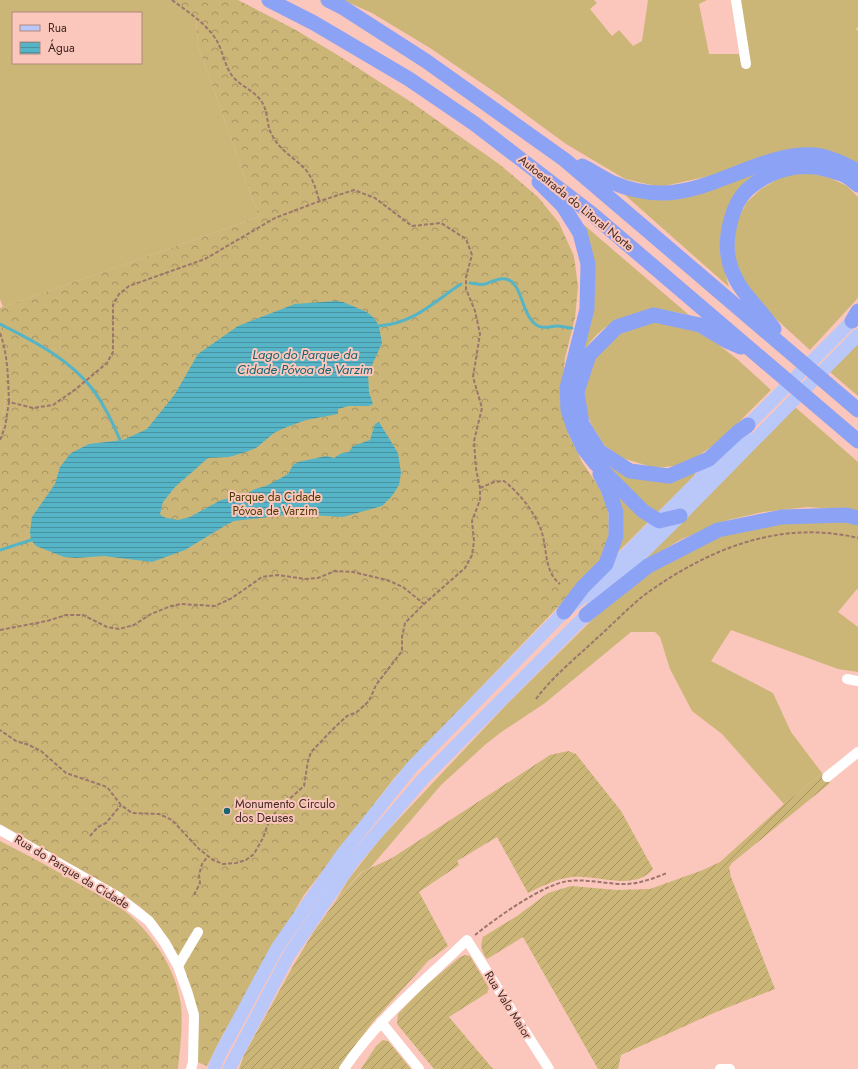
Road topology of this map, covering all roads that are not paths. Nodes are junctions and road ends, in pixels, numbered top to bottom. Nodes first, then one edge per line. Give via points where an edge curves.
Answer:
1 (269, 0) edge
2 (328, 0) edge
3 (736, 0) edge
4 (746, 64) dead end
5 (565, 160) junction
6 (530, 165) junction
7 (858, 171) edge
8 (858, 185) edge
9 (856, 316) edge
10 (858, 335) edge
11 (787, 348) junction
12 (754, 352) junction
13 (858, 410) edge
14 (748, 425) junction
15 (858, 441) edge
16 (596, 464) junction
17 (680, 516) junction
18 (858, 518) edge
19 (659, 521) junction
20 (564, 612) junction
21 (586, 615) junction
22 (847, 680) dead end
23 (858, 682) edge
24 (858, 752) edge
25 (827, 778) dead end
26 (0, 830) edge
27 (198, 932) dead end
28 (178, 966) junction
29 (381, 1022) junction
30 (191, 1069) edge
31 (214, 1069) edge
32 (229, 1069) edge
33 (344, 1069) edge
34 (419, 1069) edge
35 (549, 1069) edge
36 (720, 1069) edge
37 (730, 1069) edge

1 - 6 highway, Autoestrada do Litoral Norte via 314,23 409,79
2 - 5 highway, Autoestrada do Litoral Norte via 426,61
3 - 4 street
5 - 7 highway via 636,191 661,193 701,186 768,162 805,154 840,162
5 - 11 highway, Autoestrada do Litoral Norte
6 - 12 highway, Autoestrada do Litoral Norte via 592,214
6 - 16 highway via 540,184 562,206 580,232 588,264 586,309 567,388 568,410 574,428 584,449
8 - 11 highway via 845,175 825,169 809,166 792,167 762,179 746,191 737,204 728,233 728,255 733,274 742,291
9 - 14 main road
10 - 17 main road
11 - 13 highway, Autoestrada do Litoral Norte
12 - 14 highway via 727,341 700,325 654,315 617,327 589,354 577,392 582,424 599,451 630,471 669,476 709,459
12 - 15 highway, Autoestrada do Litoral Norte
14 - 19 main road via 743,435
16 - 19 highway via 643,512
16 - 20 highway via 616,512 616,536 606,564 583,587
17 - 19 highway
17 - 21 main road via 604,591
18 - 21 highway via 846,515 782,517 718,530 648,566
19 - 20 main road via 589,592
20 - 31 main road via 412,768 343,853 277,948
21 - 32 main road via 422,779 352,861 289,955
22 - 23 street
24 - 25 street
26 - 28 street, Rua do Parque da Cidade via 117,896 149,921
27 - 28 street
28 - 30 street, Rua do Parque da Cidade via 194,1015
29 - 33 street via 356,1050
29 - 34 street
29 - 35 street, Rua Valo Maior via 467,940
36 - 37 street

